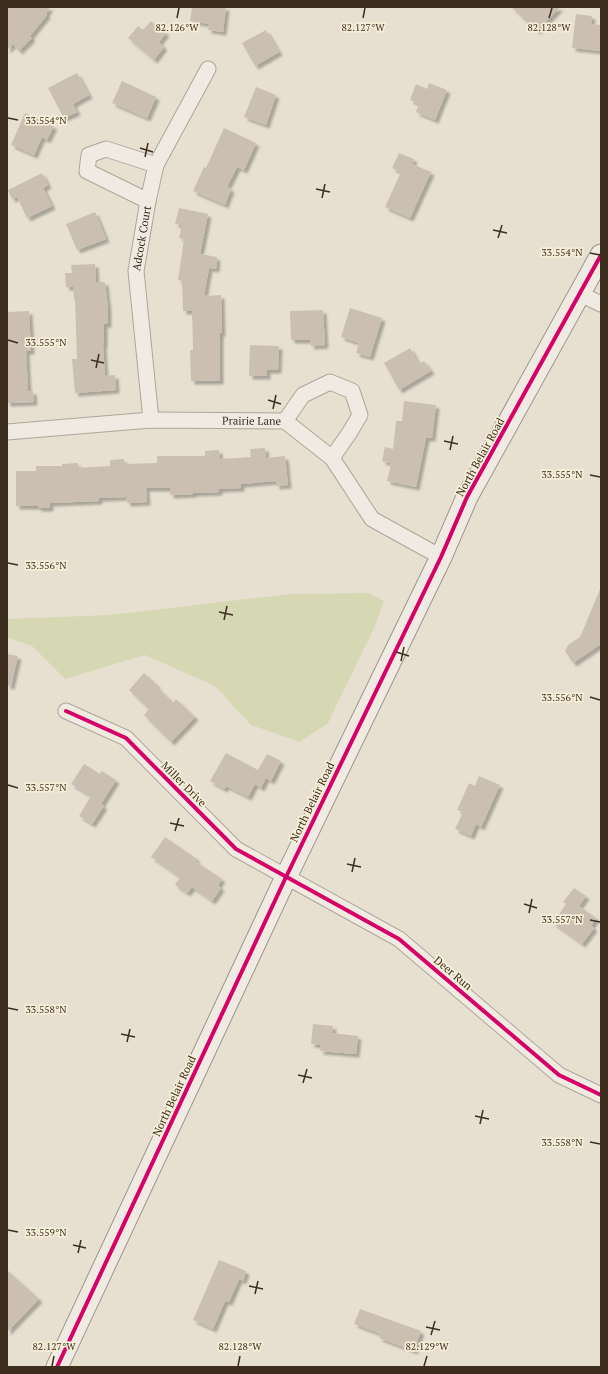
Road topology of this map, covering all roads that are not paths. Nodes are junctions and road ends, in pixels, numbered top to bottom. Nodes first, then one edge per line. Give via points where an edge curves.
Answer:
1 (208, 69) dead end
2 (156, 165) junction
3 (148, 201) junction
4 (601, 255) edge
5 (580, 294) junction
6 (601, 304) edge
7 (151, 420) junction
8 (285, 421) junction
9 (7, 432) edge
10 (332, 458) junction
11 (441, 557) junction
12 (66, 711) dead end
13 (286, 877) junction
14 (601, 1095) edge
15 (57, 1367) edge

1 - 2 street, Adcock Court
2 - 3 street, Adcock Court
2 - 3 street via 106,149 89,155 87,171
3 - 7 street, Adcock Court via 136,272
4 - 5 street, North Belair Road
5 - 6 street
5 - 11 street, North Belair Road via 467,497
7 - 8 street, Prairie Lane
7 - 9 street, Prairie Lane
8 - 10 street, Prairie Lane
8 - 10 street via 303,395 330,382 352,391 360,415
10 - 11 street, Prairie Lane via 372,519
11 - 13 street, North Belair Road
12 - 13 street, Miller Drive via 126,738 236,849
13 - 14 street, Deer Run via 399,939 559,1075
13 - 15 street, North Belair Road

